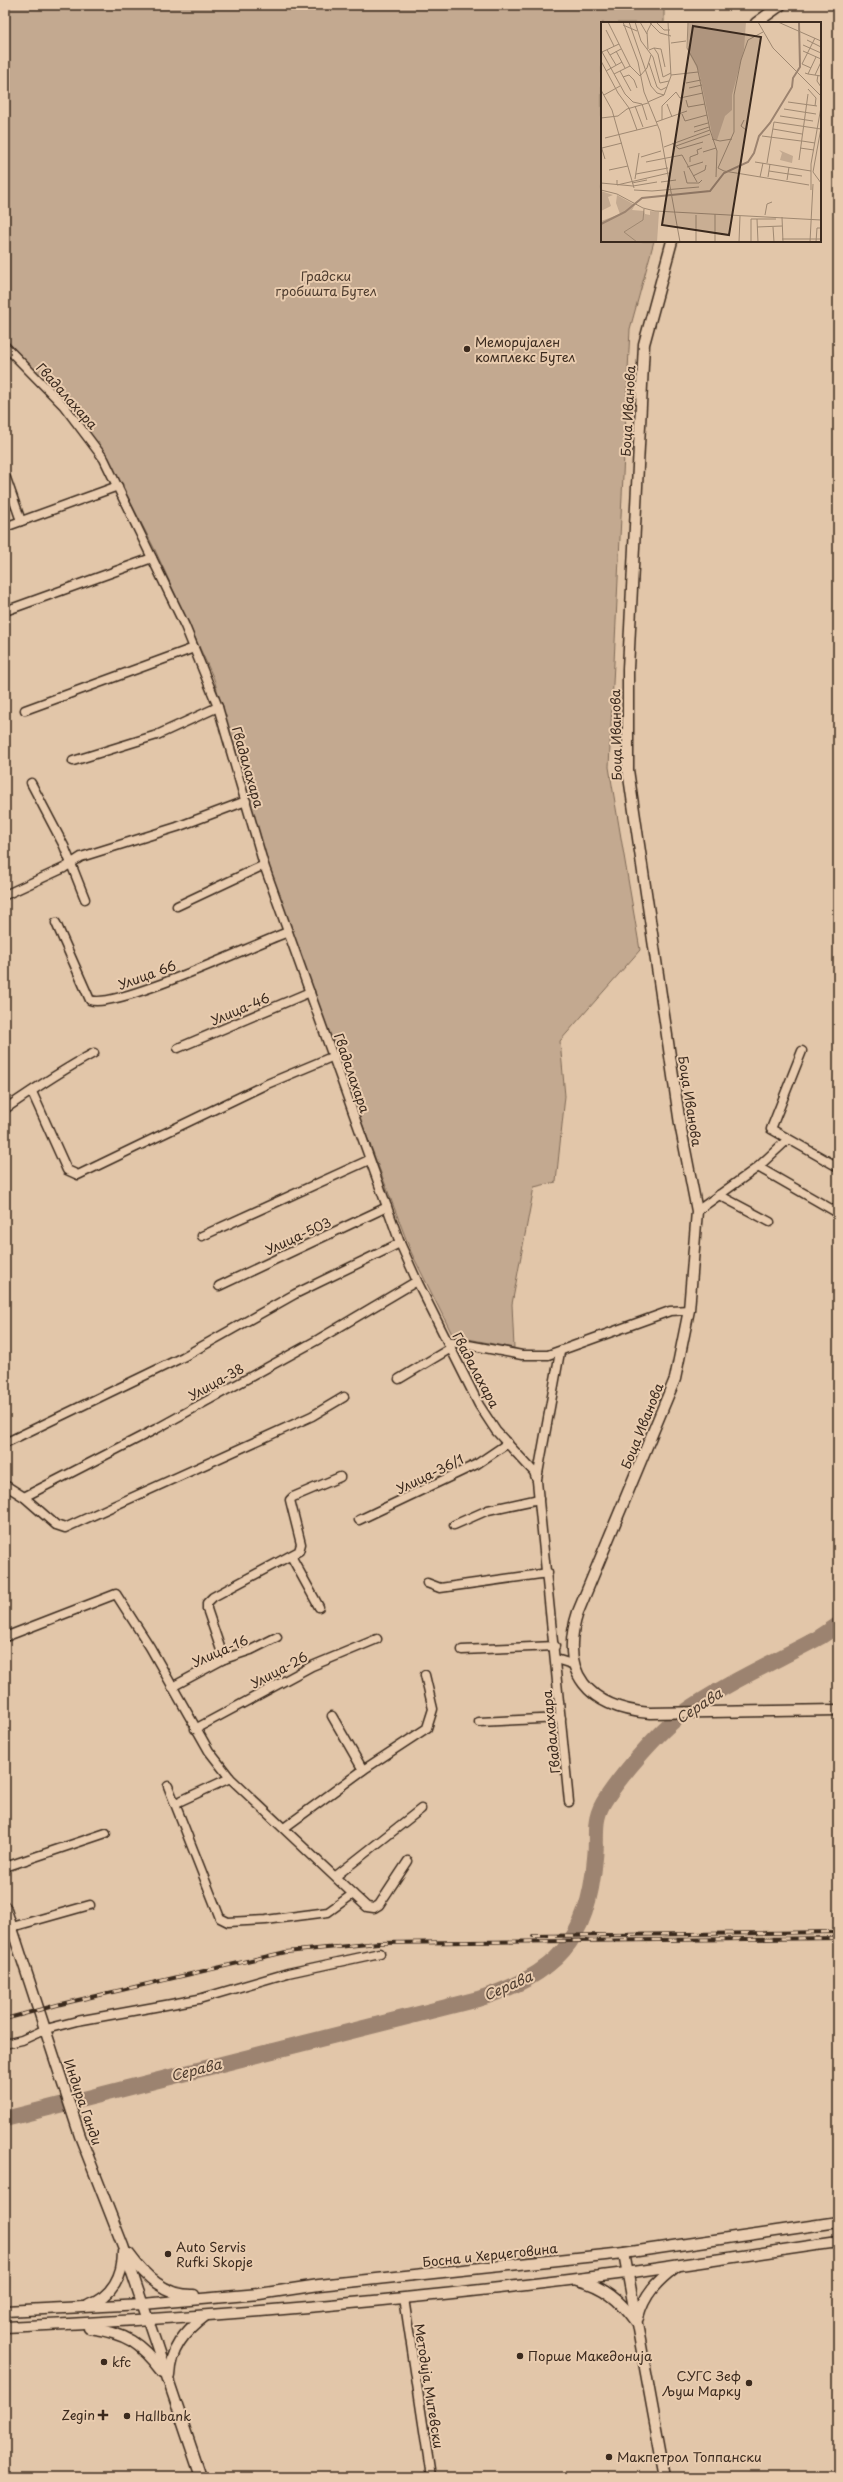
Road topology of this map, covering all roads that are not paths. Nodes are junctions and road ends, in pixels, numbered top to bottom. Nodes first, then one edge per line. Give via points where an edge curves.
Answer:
1 (781, 5) edge
2 (757, 22) edge
3 (672, 242) edge
4 (5, 346) edge
5 (6, 478) dead end
6 (118, 486) junction
7 (21, 521) junction
8 (5, 527) edge
9 (152, 558) junction
10 (5, 611) edge
11 (194, 648) junction
12 (218, 707) junction
13 (25, 710) dead end
14 (73, 761) dead end
15 (31, 783) dead end
16 (246, 801) junction
17 (71, 862) junction
18 (264, 865) junction
19 (5, 895) edge
20 (85, 899) dead end
21 (177, 906) dead end
22 (56, 923) dead end
23 (288, 932) junction
24 (310, 992) junction
25 (178, 1048) dead end
26 (802, 1051) dead end
27 (94, 1053) dead end
28 (334, 1056) junction
29 (32, 1092) junction
30 (5, 1109) edge
31 (786, 1140) junction
32 (369, 1160) junction
33 (838, 1166) edge
34 (758, 1167) junction
35 (719, 1195) junction
36 (387, 1207) junction
37 (696, 1211) junction
38 (838, 1214) edge
39 (770, 1222) dead end
40 (202, 1236) dead end
41 (400, 1242) junction
42 (417, 1281) junction
43 (219, 1286) dead end
44 (689, 1310) junction
45 (449, 1344) junction
46 (560, 1352) junction
47 (399, 1378) dead end
48 (344, 1397) dead end
49 (508, 1442) junction
50 (5, 1443) edge
51 (340, 1477) dead end
52 (537, 1481) junction
53 (5, 1485) edge
54 (24, 1497) junction
55 (539, 1498) junction
56 (359, 1520) dead end
57 (454, 1525) dead end
58 (291, 1556) junction
59 (548, 1573) junction
60 (427, 1583) dead end
61 (319, 1607) dead end
62 (5, 1637) edge
63 (277, 1637) dead end
64 (377, 1639) dead end
65 (555, 1646) junction
66 (462, 1650) dead end
67 (224, 1659) junction
68 (556, 1659) junction
69 (575, 1665) junction
70 (425, 1675) dead end
71 (172, 1687) junction
72 (838, 1710) edge
73 (332, 1716) dead end
74 (561, 1718) junction
75 (479, 1722) dead end
76 (195, 1729) junction
77 (363, 1770) junction
78 (230, 1778) junction
79 (168, 1786) dead end
80 (569, 1802) dead end
81 (176, 1803) junction
82 (421, 1809) dead end
83 (284, 1828) junction
84 (106, 1833) dead end
85 (408, 1861) dead end
86 (5, 1867) edge
87 (336, 1876) junction
88 (353, 1894) junction
89 (90, 1905) dead end
90 (5, 1907) edge
91 (8, 1928) edge
92 (380, 1953) dead end
93 (46, 2029) junction
94 (5, 2044) edge
95 (838, 2222) edge
96 (838, 2242) edge
97 (124, 2246) junction
98 (624, 2253) junction
99 (679, 2264) junction
100 (628, 2272) junction
101 (574, 2279) junction
102 (226, 2297) junction
103 (404, 2298) junction
104 (143, 2304) junction
105 (83, 2307) junction
106 (5, 2311) edge
107 (205, 2316) junction
108 (148, 2320) junction
109 (636, 2322) junction
110 (67, 2324) junction
111 (5, 2327) edge
112 (168, 2380) junction
113 (201, 2477) edge
114 (431, 2477) edge
115 (665, 2477) edge

1 - 2 street
3 - 37 street, Боца Иванова via 644,344 628,669 628,770 680,1124
4 - 6 street, Гвадалахара via 78,423 104,459
5 - 7 street
6 - 7 street
6 - 9 street, Гвадалахара
7 - 8 street
9 - 10 street
9 - 11 street, Гвадалахара
11 - 12 street, Гвадалахара
11 - 13 street
12 - 14 street via 157,735
12 - 16 street, Гвадалахара
15 - 17 street via 40,795
16 - 17 street
16 - 18 street, Гвадалахара
17 - 19 street via 64,868
17 - 20 street
18 - 21 street
18 - 23 street, Гвадалахара
22 - 23 street, Улица 66 via 90,1000 96,1002 134,995
23 - 24 street, Гвадалахара
24 - 25 street, Улица-46
24 - 28 street, Гвадалахара
26 - 31 street via 770,1129
27 - 29 street via 56,1073
28 - 29 street via 267,1084 78,1174 67,1170
28 - 32 street, Гвадалахара
29 - 30 street
31 - 33 street
31 - 34 street
32 - 36 street, Гвадалахара
32 - 40 street
34 - 35 street
34 - 38 street
35 - 37 street
35 - 39 street
36 - 41 street, Гвадалахара
36 - 43 street, Улица-503
37 - 44 street, Боца Иванова
41 - 42 street, Гвадалахара
41 - 50 street via 295,1294 183,1357
42 - 45 street, Гвадалахара
42 - 54 street, Улица-38 via 319,1339 156,1429
44 - 46 street via 670,1311
44 - 69 street, Боца Иванова via 682,1351 668,1400 578,1612 572,1638
45 - 46 street via 522,1356
45 - 47 street
45 - 49 street, Гвадалахара via 479,1405 496,1431
46 - 52 street
48 - 54 street via 312,1416 65,1528 56,1525
49 - 52 street, Гвадалахара via 530,1465
49 - 56 street, Улица-36/1 via 477,1464
51 - 58 street via 290,1500 301,1544 299,1551
52 - 55 street, Гвадалахара
53 - 54 street
55 - 57 street via 488,1510
55 - 59 street, Гвадалахара
58 - 61 street
58 - 67 street via 213,1597 207,1603
59 - 60 street via 440,1588
59 - 65 street, Гвадалахара
62 - 71 street via 116,1594
63 - 67 street, Улица-16
64 - 76 street, Улица-26 via 312,1666
65 - 66 street
65 - 68 street, Гвадалахара
67 - 71 street, Улица-16
68 - 69 street
68 - 74 street, Гвадалахара
69 - 72 street, Боца Иванова via 583,1682 602,1702 628,1711 650,1713
70 - 77 street via 433,1709 427,1728
71 - 76 street
73 - 77 street
74 - 75 street
74 - 80 street, Гвадалахара
76 - 78 street via 208,1751
77 - 83 street
78 - 81 street
78 - 83 street
79 - 81 street
81 - 88 street via 220,1918 228,1922 266,1920 328,1912
82 - 87 street
83 - 87 street
84 - 86 street
85 - 88 street via 379,1905 374,1908 367,1907
87 - 88 street
89 - 91 street
90 - 91 street, Индира Ганди
91 - 93 street, Индира Ганди
92 - 93 street via 288,1974 199,1999 112,2014
93 - 94 street via 22,2040
93 - 97 street, Индира Ганди via 73,2114
95 - 98 street, Босна и Херцеговина
96 - 99 street
97 - 102 street via 147,2276 173,2293
97 - 104 street, Индира Ганди
97 - 105 street via 119,2278 111,2291 98,2302
98 - 100 street
98 - 102 street, Босна и Херцеговина
99 - 100 street
99 - 109 street via 651,2289
100 - 101 street
100 - 109 street
101 - 103 street
101 - 109 street via 593,2284 614,2296
102 - 104 street, Босна и Херцеговина
103 - 107 street
103 - 114 street, Методија Митевски
104 - 105 street, Босна и Херцеговина
104 - 108 street, Индира Ганди
105 - 106 street, Босна и Херцеговина
107 - 108 street
107 - 112 street via 180,2338 169,2366
108 - 110 street
108 - 112 street, Индира Ганди
109 - 115 street
110 - 111 street
110 - 112 street via 110,2330 127,2337 144,2349
112 - 113 street, Индира Ганди

